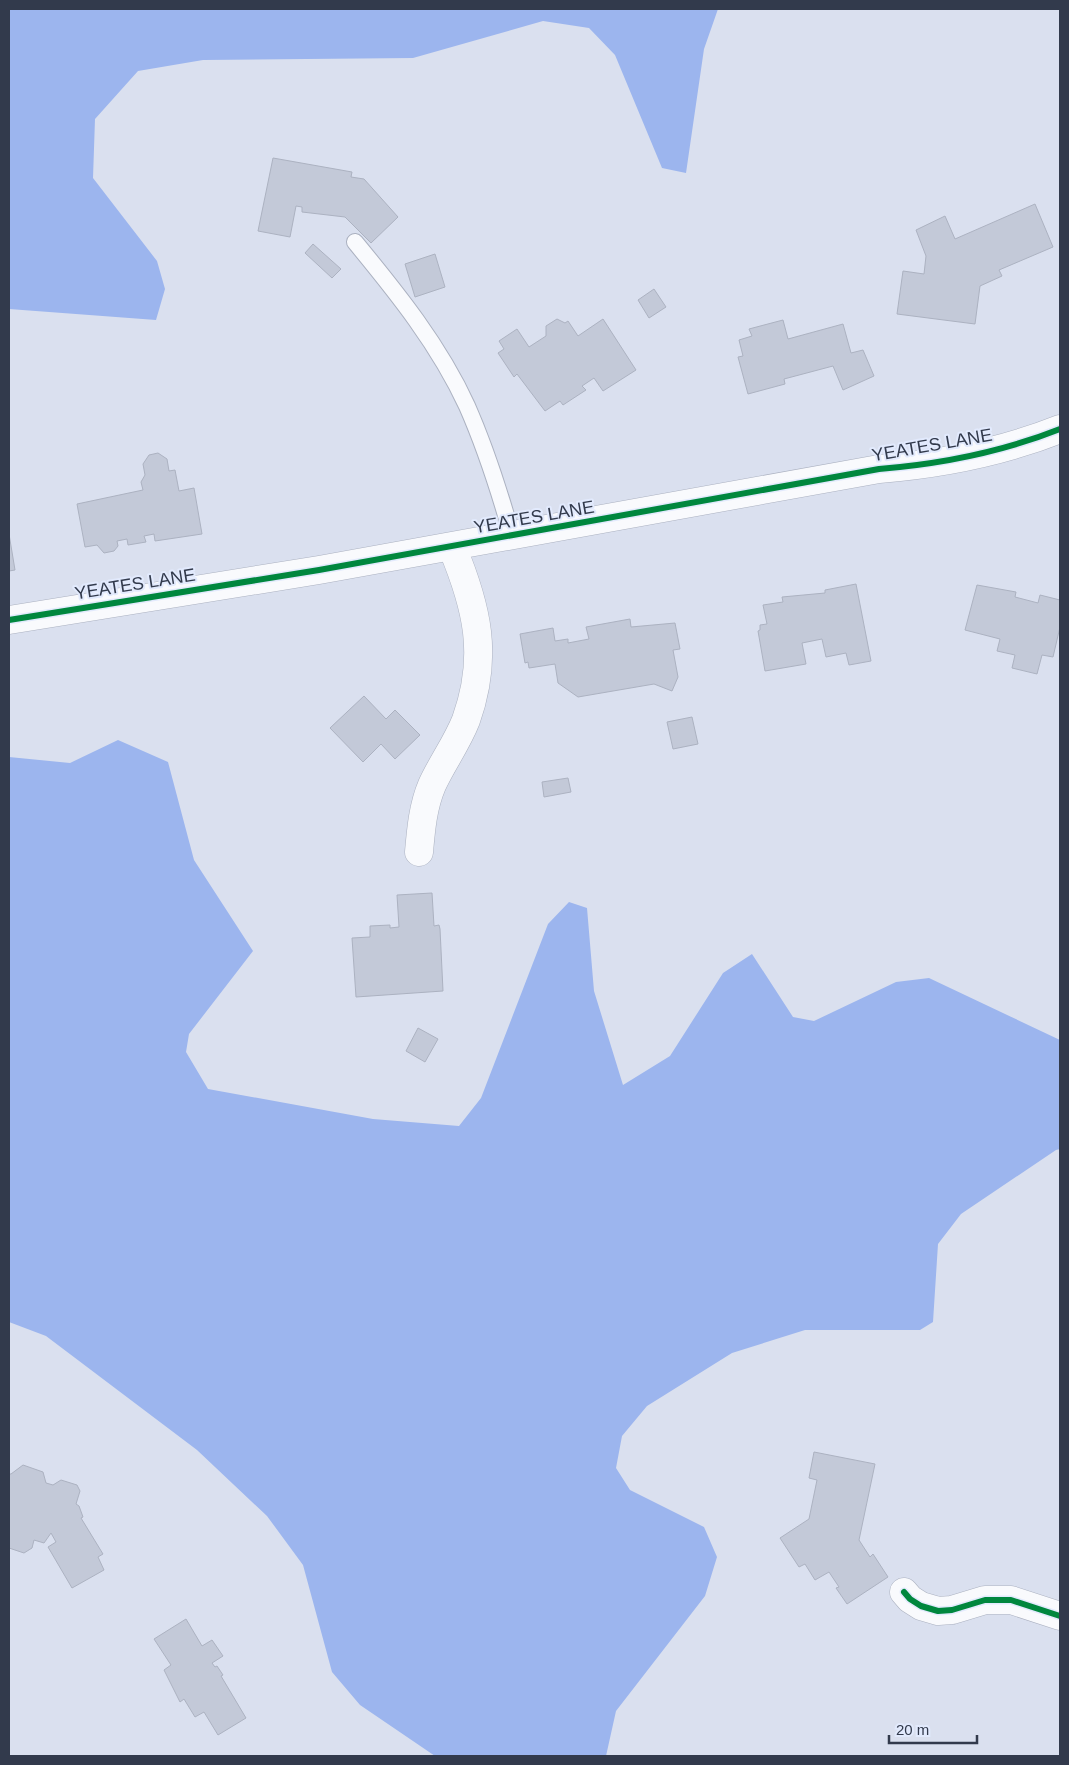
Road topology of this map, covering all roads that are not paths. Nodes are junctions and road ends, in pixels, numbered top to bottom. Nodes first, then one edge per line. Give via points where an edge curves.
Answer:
1 (355, 242) dead end
2 (1060, 428) edge
3 (512, 536) junction
4 (452, 546) junction
5 (9, 620) edge
6 (419, 852) dead end
7 (904, 1592) dead end
8 (1060, 1616) edge

1 - 3 lane via 403,301 466,404 493,468
2 - 3 street, YEATES LANE via 1035,439 971,456 777,486
3 - 4 street, YEATES LANE
4 - 5 street, YEATES LANE
4 - 6 street via 475,614 479,654 476,684 466,721 432,785 422,818
7 - 8 street via 921,1606 938,1611 986,1600 1010,1600

